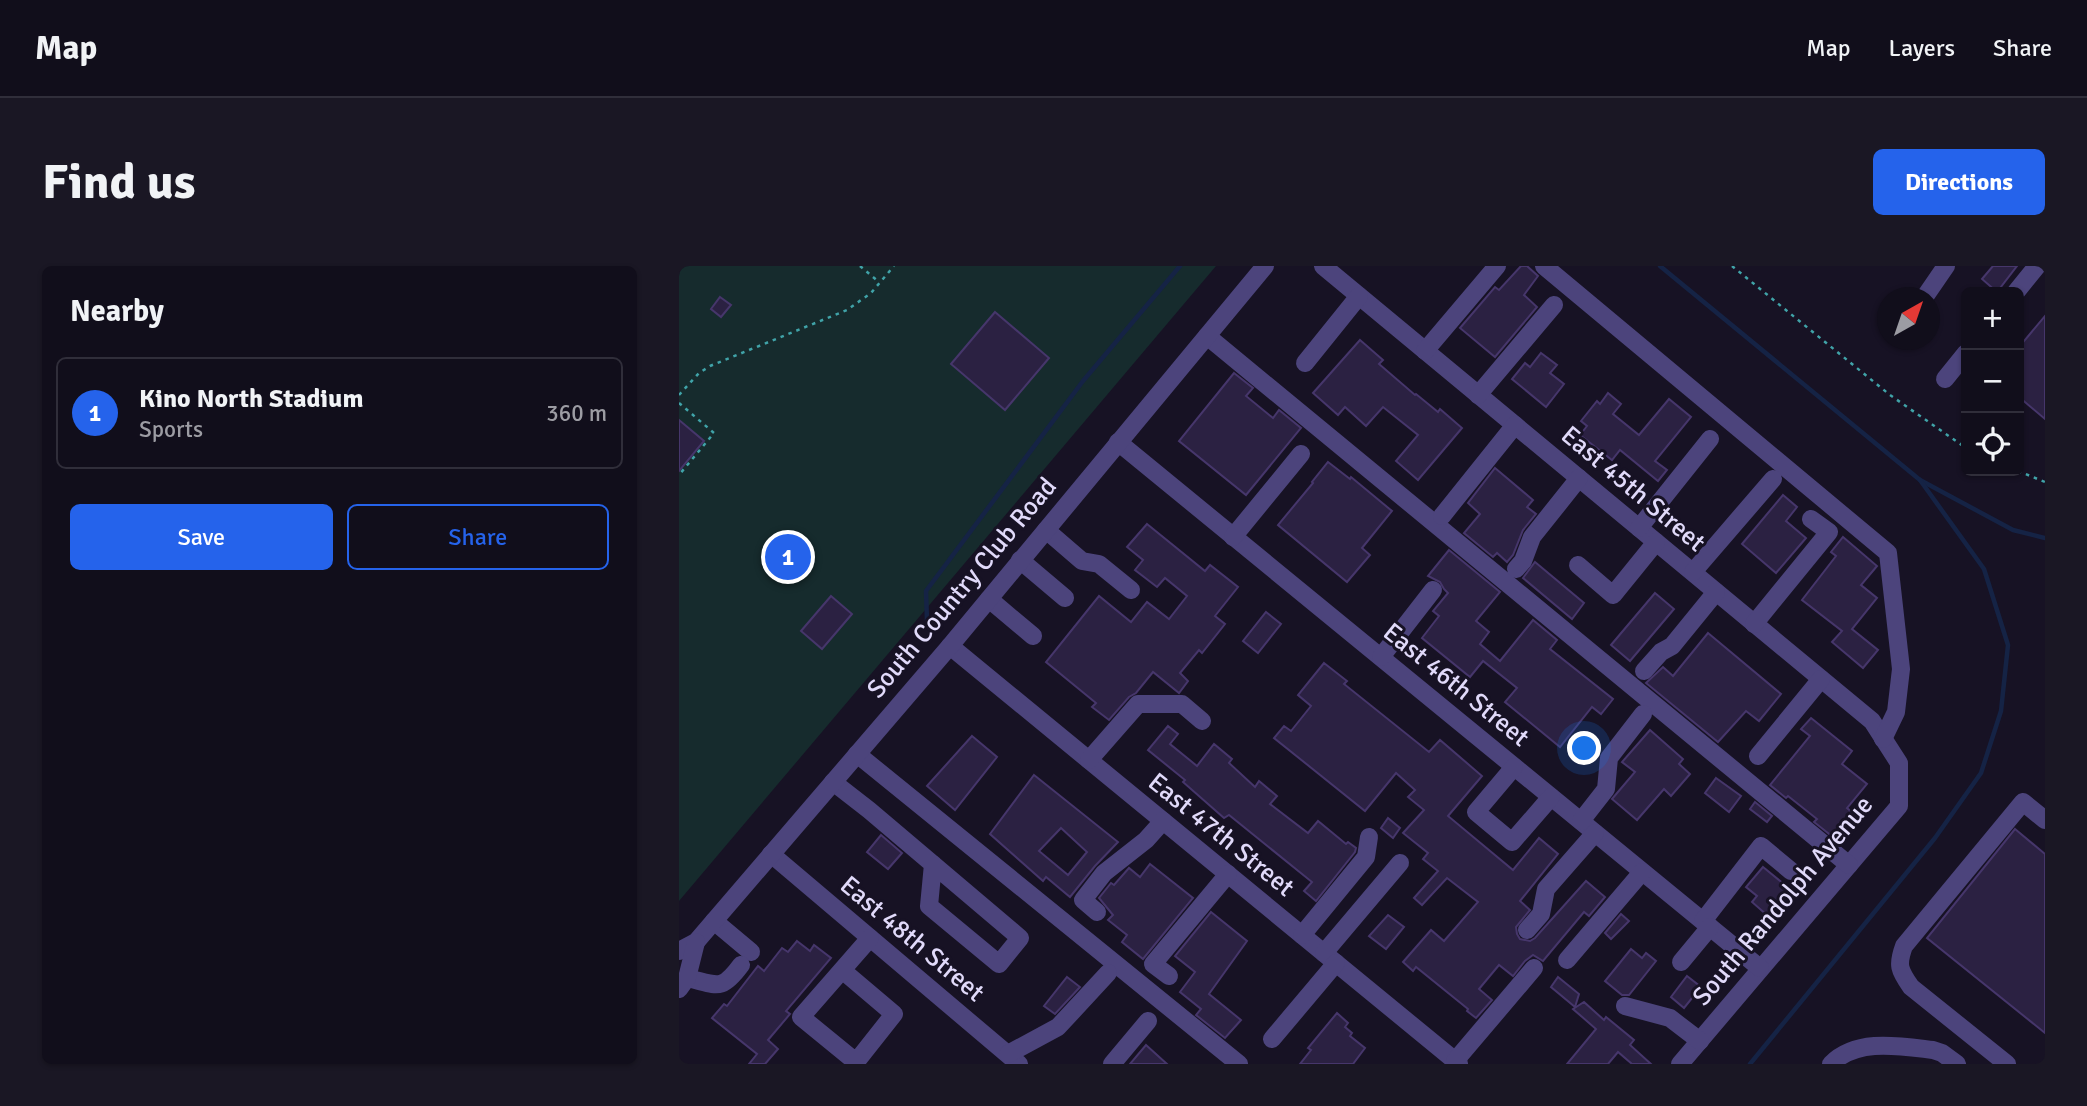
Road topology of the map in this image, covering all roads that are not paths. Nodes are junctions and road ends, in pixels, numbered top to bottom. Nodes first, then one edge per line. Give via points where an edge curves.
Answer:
1 (1265, 266) edge
2 (1323, 266) edge
3 (1497, 266) edge
4 (1544, 266) edge
5 (1946, 266) edge
6 (2037, 266) edge
7 (1932, 287) edge
8 (2020, 287) edge
9 (1359, 296) junction
10 (1554, 305) dead end
11 (1207, 336) junction
12 (1426, 351) junction
13 (1961, 359) edge
14 (1305, 363) dead end
15 (1945, 379) dead end
16 (1478, 395) junction
17 (1515, 425) junction
18 (1710, 439) dead end
19 (1118, 442) junction
20 (1301, 454) dead end
21 (1579, 478) junction
22 (1773, 479) dead end
23 (1441, 516) dead end
24 (1811, 519) dead end
25 (1639, 528) junction
26 (1046, 530) junction
27 (1233, 537) junction
28 (1656, 542) junction
29 (1020, 560) junction
30 (1578, 565) dead end
31 (1516, 569) dead end
32 (1693, 572) junction
33 (1131, 590) dead end
34 (1433, 590) dead end
35 (1716, 592) junction
36 (989, 598) junction
37 (1065, 598) dead end
38 (1754, 624) junction
39 (1033, 636) dead end
40 (950, 646) junction
41 (1381, 657) junction
42 (1644, 671) dead end
43 (1821, 679) junction
44 (1643, 714) dead end
45 (1202, 721) dead end
46 (1883, 739) junction
47 (857, 754) junction
48 (1758, 756) dead end
49 (1089, 760) junction
50 (1899, 763) joint
51 (1514, 767) junction
52 (833, 782) junction
53 (1551, 797) junction
54 (2045, 820) edge
55 (1163, 821) junction
56 (1588, 827) junction
57 (1369, 837) dead end
58 (771, 854) junction
59 (1400, 863) dead end
60 (933, 864) junction
61 (1849, 865) junction
62 (1791, 871) dead end
63 (1642, 872) junction
64 (1228, 874) junction
65 (1097, 912) dead end
66 (714, 921) junction
67 (1706, 924) junction
68 (1527, 930) dead end
69 (1302, 935) junction
70 (870, 938) junction
71 (697, 942) junction
72 (679, 951) edge
73 (1330, 958) junction
74 (1567, 960) dead end
75 (1681, 962) dead end
76 (1534, 968) dead end
77 (1761, 968) junction
78 (842, 970) junction
79 (1108, 973) dead end
80 (1169, 976) dead end
81 (683, 984) edge
82 (1625, 1006) dead end
83 (1148, 1021) dead end
84 (1272, 1039) dead end
85 (1700, 1041) junction
86 (1014, 1059) edge
87 (1457, 1062) edge
88 (1112, 1064) edge
89 (1239, 1064) edge
90 (1680, 1064) edge
91 (1831, 1064) edge
92 (1957, 1064) edge
93 (2007, 1064) edge

1 - 11 street, South Country Club Road
2 - 9 street, East 45th Street
3 - 12 street
4 - 46 street via 1888,553 1901,669 1896,712
5 - 7 street
6 - 8 street
9 - 12 street, East 45th Street
9 - 14 street
10 - 16 street
11 - 19 street, South Country Club Road
11 - 61 street
12 - 16 street, East 45th Street
13 - 15 street
16 - 17 street, East 45th Street
17 - 21 street, East 45th Street
17 - 23 street
18 - 25 street
19 - 26 street, South Country Club Road
19 - 27 street, East 46th Street
20 - 27 street
21 - 25 street, East 45th Street
21 - 31 street via 1532,537
22 - 32 street
24 - 38 street via 1829,532
25 - 28 street, East 45th Street
26 - 29 street, South Country Club Road
26 - 33 street via 1082,561 1100,564
27 - 41 street, East 46th Street
28 - 30 street via 1613,595
28 - 32 street, East 45th Street
29 - 36 street, South Country Club Road
29 - 37 street
32 - 35 street, East 45th Street
34 - 41 street
35 - 38 street, East 45th Street
35 - 42 street via 1672,646
36 - 39 street
36 - 40 street, South Country Club Road
38 - 43 street, East 45th Street
40 - 47 street, South Country Club Road
40 - 49 street, East 47th Street
41 - 51 street, East 46th Street
43 - 46 street, East 45th Street via 1872,721
43 - 48 street
44 - 56 street via 1609,758 1606,789
45 - 49 street via 1182,705 1138,704
46 - 50 street, East 45th Street
47 - 52 street, South Country Club Road
47 - 89 street
49 - 55 street, East 47th Street
50 - 61 street, South Randolph Avenue via 1899,806
51 - 53 street, East 46th Street
51 - 53 street via 1476,812 1512,842
52 - 58 street, South Country Club Road
52 - 60 street
53 - 56 street, East 46th Street
54 - 93 street via 2023,802 1904,946 1898,962 1911,987
55 - 64 street, East 47th Street
55 - 65 street via 1104,873 1083,900
56 - 63 street, East 46th Street
56 - 68 street via 1546,889 1541,914
57 - 69 street via 1366,857
58 - 66 street, South Country Club Road
58 - 70 street, East 48th Street
59 - 73 street
60 - 60 street via 929,906 999,964 1020,938
61 - 77 street, South Randolph Avenue
62 - 67 street via 1761,846
63 - 67 street, East 46th Street
63 - 74 street
64 - 69 street, East 47th Street
64 - 80 street via 1153,964
66 - 71 street, South Country Club Road
66 - 81 street via 746,958 721,985
67 - 75 street
67 - 77 street, East 46th Street
69 - 73 street, East 47th Street
70 - 78 street
70 - 86 street, East 48th Street
71 - 72 street, South Country Club Road
71 - 81 street, South Country Club Road
73 - 84 street
73 - 87 street, East 47th Street
76 - 87 street
77 - 85 street, South Randolph Avenue
78 - 78 street via 801,1017 856,1062 894,1014
79 - 86 street via 1058,1027
82 - 85 street via 1670,1018
83 - 88 street
85 - 90 street, South Randolph Avenue
91 - 92 street via 1842,1054 1871,1046 1933,1050

